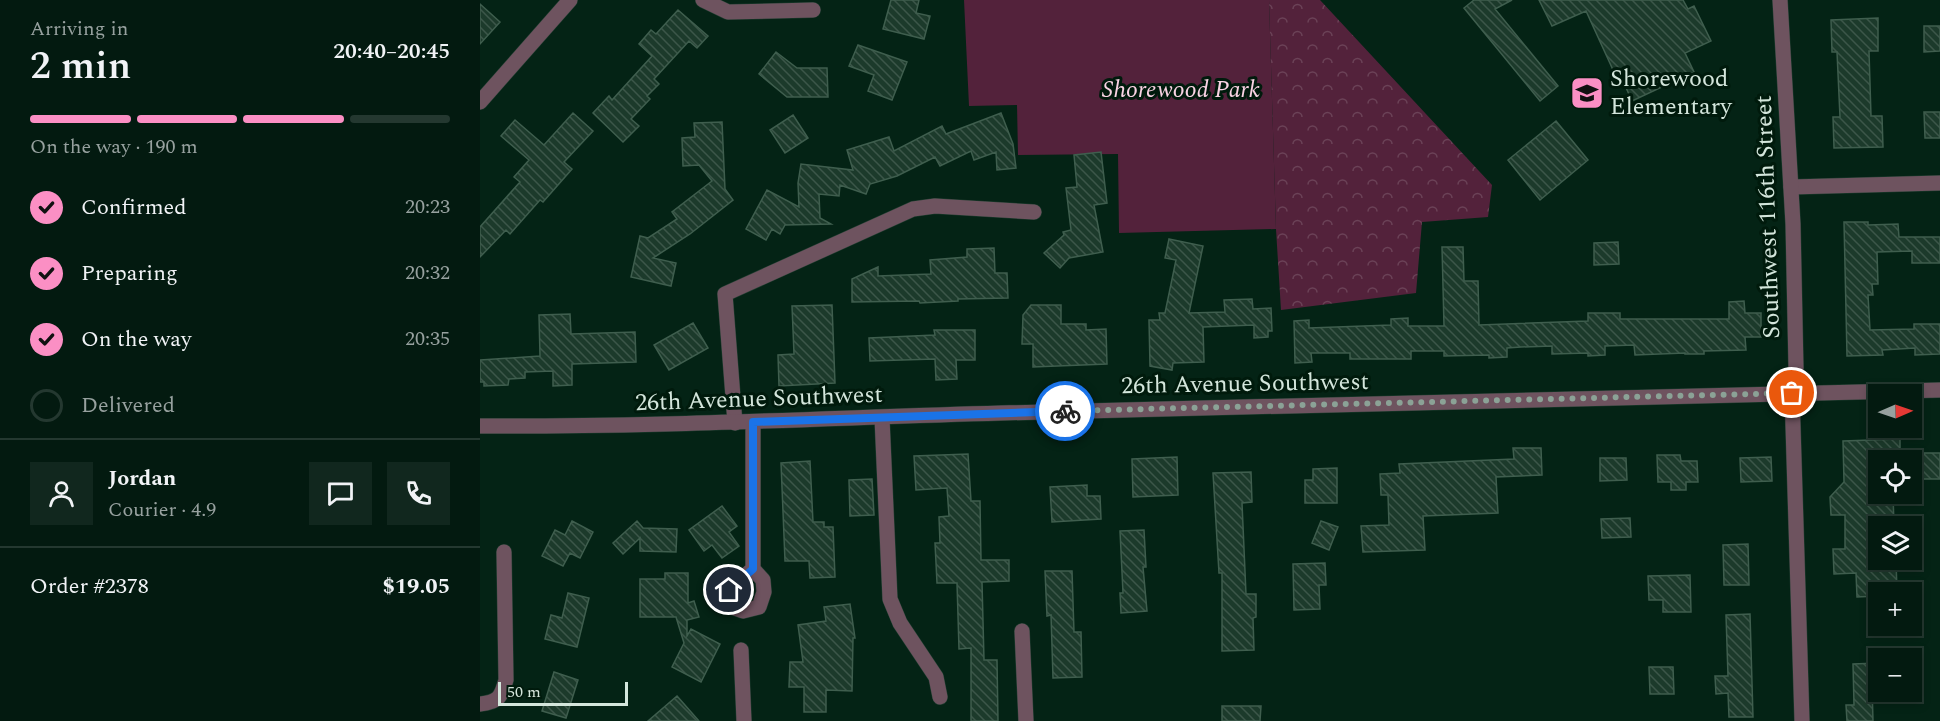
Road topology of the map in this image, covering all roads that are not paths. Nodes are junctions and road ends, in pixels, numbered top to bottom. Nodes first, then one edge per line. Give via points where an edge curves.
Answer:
1 (570, 0) edge
2 (703, 0) edge
3 (1780, 0) edge
4 (813, 10) dead end
5 (480, 102) edge
6 (1940, 183) edge
7 (1791, 187) junction
8 (1034, 212) dead end
9 (1940, 390) edge
10 (1792, 393) junction
11 (882, 418) junction
12 (753, 422) junction
13 (735, 423) junction
14 (480, 426) edge
15 (504, 552) dead end
16 (753, 569) dead end
17 (1022, 631) dead end
18 (741, 650) dead end
19 (940, 697) dead end
20 (480, 704) edge
21 (744, 721) edge
22 (1026, 721) edge
23 (1802, 721) edge

1 - 5 street
2 - 4 street via 728,12
3 - 7 street, Southwest 116th Street
6 - 7 street
7 - 10 street, Southwest 116th Street via 1796,368
8 - 13 street via 935,206 913,209 725,294
9 - 10 street, 26th Avenue Southwest
10 - 11 street, 26th Avenue Southwest
10 - 23 street, Southwest 116th Street
11 - 12 street, 26th Avenue Southwest
11 - 19 street via 890,599 900,623 936,677
12 - 13 street, 26th Avenue Southwest
12 - 16 street
13 - 14 street, 26th Avenue Southwest
15 - 20 street via 506,680 498,699
17 - 22 street
18 - 21 street

